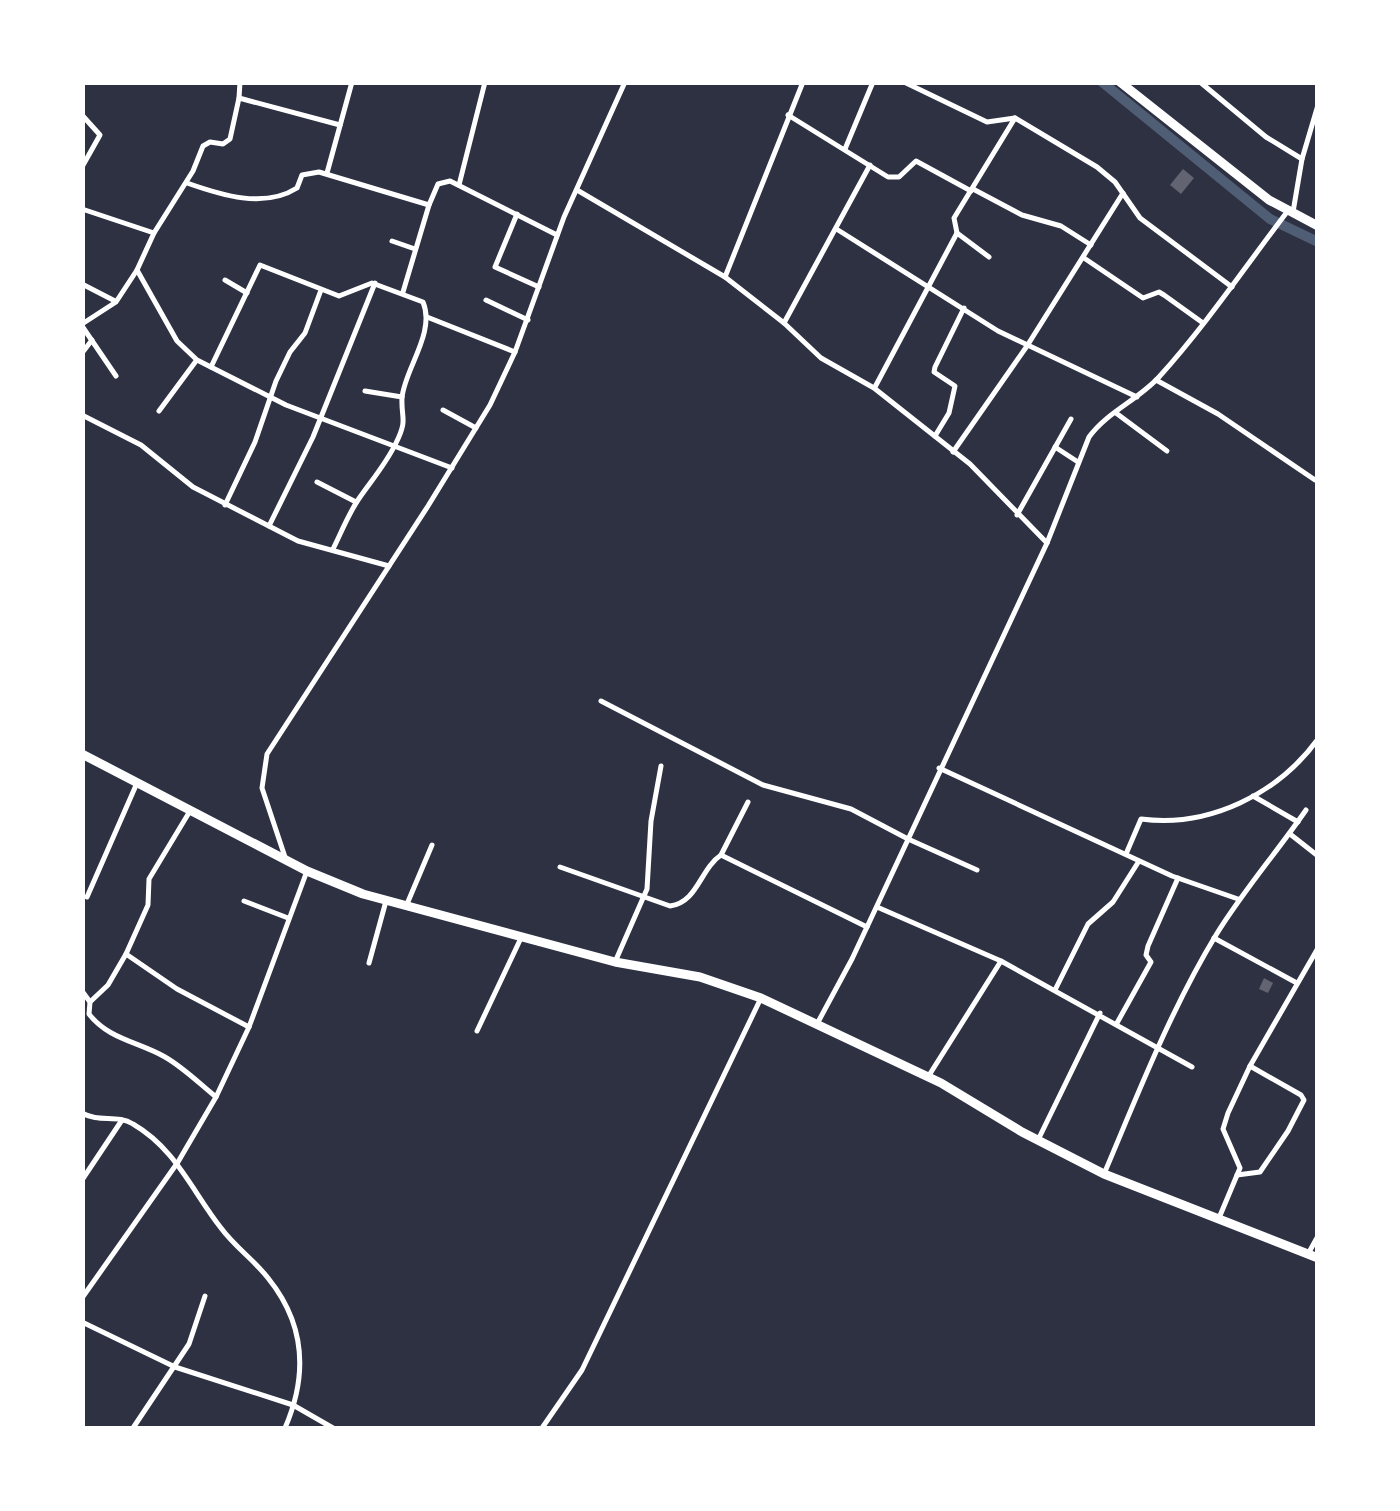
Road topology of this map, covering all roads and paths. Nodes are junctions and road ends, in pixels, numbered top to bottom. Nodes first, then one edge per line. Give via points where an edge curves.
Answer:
1 (240, 82) edge
2 (352, 82) edge
3 (485, 82) edge
4 (626, 82) edge
5 (803, 82) edge
6 (872, 82) edge
7 (904, 82) edge
8 (1120, 82) edge
9 (1200, 82) edge
10 (240, 98) junction
11 (1318, 105) edge
12 (788, 114) junction
13 (82, 115) edge
14 (1014, 118) junction
15 (340, 124) junction
16 (845, 149) junction
17 (1302, 158) junction
18 (870, 165) junction
19 (82, 167) edge
20 (327, 173) junction
21 (186, 183) junction
22 (459, 185) junction
23 (577, 190) junction
24 (971, 190) junction
25 (1123, 192) junction
26 (429, 205) junction
27 (82, 209) edge
28 (1288, 213) junction
29 (516, 214) junction
30 (1318, 226) edge
31 (838, 230) junction
32 (154, 233) junction
33 (956, 233) junction
34 (557, 235) junction
35 (392, 241) dead end
36 (1090, 245) junction
37 (415, 249) junction
38 (989, 258) dead end
39 (1084, 258) junction
40 (138, 270) junction
41 (725, 277) junction
42 (225, 280) dead end
43 (376, 283) junction
44 (82, 284) edge
45 (927, 284) junction
46 (540, 287) junction
47 (1232, 287) junction
48 (321, 290) junction
49 (403, 292) junction
50 (247, 293) junction
51 (486, 300) dead end
52 (116, 302) junction
53 (964, 308) junction
54 (427, 318) junction
55 (528, 320) junction
56 (784, 323) junction
57 (1204, 324) junction
58 (82, 325) edge
59 (92, 340) junction
60 (1027, 346) junction
61 (515, 352) junction
62 (82, 353) edge
63 (196, 360) junction
64 (211, 368) junction
65 (116, 376) dead end
66 (1156, 380) junction
67 (874, 388) junction
68 (365, 391) dead end
69 (402, 396) junction
70 (270, 397) junction
71 (1138, 397) junction
72 (443, 410) dead end
73 (159, 411) dead end
74 (1116, 413) junction
75 (82, 416) edge
76 (320, 417) junction
77 (1071, 419) dead end
78 (476, 428) junction
79 (934, 436) junction
80 (395, 446) junction
81 (1055, 448) junction
82 (1167, 451) dead end
83 (953, 452) junction
84 (1079, 463) junction
85 (452, 468) junction
86 (1317, 481) edge
87 (317, 482) dead end
88 (356, 502) junction
89 (225, 505) junction
90 (1017, 514) junction
91 (269, 526) junction
92 (1047, 544) junction
93 (333, 549) junction
94 (388, 566) junction
95 (602, 700) dead end
96 (1318, 739) edge
97 (82, 754) edge
98 (661, 766) dead end
99 (939, 768) junction
100 (137, 783) junction
101 (1252, 796) junction
102 (748, 802) dead end
103 (1306, 810) dead end
104 (190, 811) junction
105 (1298, 822) junction
106 (1290, 834) junction
107 (908, 839) junction
108 (432, 846) dead end
109 (1125, 855) junction
110 (721, 856) junction
111 (1318, 856) edge
112 (286, 860) junction
113 (1139, 860) junction
114 (560, 867) dead end
115 (977, 870) dead end
116 (307, 871) junction
117 (1178, 878) junction
118 (87, 896) dead end
119 (644, 899) junction
120 (1238, 900) junction
121 (244, 901) dead end
122 (386, 901) junction
123 (406, 907) junction
124 (877, 907) junction
125 (288, 918) junction
126 (867, 927) junction
127 (521, 938) junction
128 (1214, 938) junction
129 (1318, 948) edge
130 (126, 954) junction
131 (1001, 960) junction
132 (614, 962) junction
133 (369, 963) dead end
134 (1296, 982) junction
135 (1055, 990) junction
136 (82, 992) edge
137 (761, 998) junction
138 (90, 1002) junction
139 (1100, 1012) junction
140 (1117, 1023) junction
141 (817, 1024) junction
142 (249, 1027) junction
143 (477, 1031) dead end
144 (1158, 1046) junction
145 (1250, 1066) junction
146 (1192, 1067) dead end
147 (928, 1077) junction
148 (216, 1097) junction
149 (82, 1113) edge
150 (123, 1119) junction
151 (1038, 1140) junction
152 (178, 1162) junction
153 (1104, 1174) junction
154 (1237, 1175) junction
155 (82, 1180) edge
156 (1218, 1220) junction
157 (1318, 1236) edge
158 (1313, 1256) edge
159 (85, 1288) edge
160 (204, 1296) dead end
161 (82, 1298) edge
162 (82, 1322) edge
163 (175, 1367) junction
164 (293, 1405) junction
165 (133, 1428) edge
166 (285, 1428) edge
167 (333, 1428) edge
168 (542, 1428) edge

1 - 10 street
2 - 15 street
3 - 22 street
4 - 23 street
5 - 12 street
6 - 16 street
7 - 14 street via 988,122
8 - 28 main road
9 - 17 street
10 - 15 street
10 - 21 street via 230,139 202,146
11 - 17 street
12 - 16 street
12 - 41 street
13 - 19 street via 100,135
14 - 24 street
14 - 25 street via 1097,166
15 - 20 street
16 - 18 street
17 - 28 street
18 - 24 street via 896,178 916,160
18 - 31 street
20 - 21 street via 304,173 287,193 243,199
20 - 26 street
21 - 32 street
22 - 26 street via 438,184
22 - 29 street
23 - 34 street
23 - 41 street
24 - 33 street via 954,218
24 - 36 street
25 - 36 street
25 - 47 street via 1152,229
26 - 37 street
27 - 32 street
28 - 30 main road
28 - 47 street
29 - 34 street
29 - 46 street via 495,267
31 - 45 street
31 - 56 street
32 - 40 street
33 - 38 street
33 - 45 street
34 - 46 street
35 - 37 street
36 - 39 street
37 - 49 street
39 - 57 street via 1143,298 1160,292
39 - 60 street
40 - 52 street
40 - 63 street via 177,341
41 - 56 street
42 - 50 street
43 - 48 street via 343,297
43 - 49 street
43 - 76 street
44 - 52 street
45 - 53 street
45 - 67 street
46 - 55 street
47 - 57 street
48 - 50 street via 260,264
48 - 70 street
49 - 54 street via 423,302
50 - 64 street
51 - 55 street
52 - 58 street
53 - 60 street
53 - 79 street via 935,367 954,389
54 - 61 street
54 - 69 street
55 - 61 street
56 - 67 street via 821,358
57 - 66 street
58 - 59 street
59 - 62 street
59 - 65 street
60 - 71 street
60 - 83 street
61 - 78 street
63 - 64 street
63 - 73 street
64 - 70 street
66 - 71 street
66 - 86 street
67 - 79 street
68 - 69 street
69 - 80 street via 405,418
70 - 76 street
70 - 89 street
71 - 74 street
72 - 78 street
74 - 82 street
74 - 84 street via 1094,431
75 - 89 street via 141,445
76 - 80 street
76 - 91 street
77 - 81 street
78 - 85 street
79 - 83 street
80 - 85 street
80 - 88 street
81 - 84 street
81 - 90 street
83 - 90 street
84 - 92 street
85 - 94 street
87 - 88 street
88 - 93 street
89 - 91 street
90 - 92 street
91 - 93 street
92 - 99 street
93 - 94 street
94 - 112 street via 264,762 265,800
95 - 107 street via 763,785 851,808
96 - 101 street via 1288,772
97 - 100 main road
98 - 119 street
99 - 107 street
99 - 109 street
100 - 104 main road
100 - 118 street
101 - 105 street
101 - 109 street via 1215,814 1141,819
102 - 110 street
103 - 105 street
104 - 112 main road
104 - 130 street via 149,879 148,905
105 - 106 street
106 - 111 street
106 - 120 street
107 - 115 street
107 - 124 street
108 - 123 street
109 - 113 street
110 - 119 street via 685,902 670,906
110 - 126 street
112 - 116 main road
113 - 117 street
113 - 135 street via 1113,902 1088,924
114 - 119 street
116 - 122 main road
116 - 125 street
117 - 120 street
117 - 140 street via 1148,946 1151,962
119 - 132 street
120 - 128 street
121 - 125 street
122 - 123 main road
122 - 133 street
123 - 127 main road
124 - 126 street
124 - 131 street
125 - 142 street
126 - 141 street
127 - 132 main road
127 - 143 street
128 - 134 street
128 - 144 street
129 - 134 street
130 - 138 street
130 - 142 street
131 - 135 street
131 - 147 street
132 - 137 main road via 700,977
134 - 145 street
135 - 139 street
136 - 138 street
137 - 141 main road
137 - 168 street via 582,1370
138 - 148 street via 96,1022 170,1060
139 - 140 street
139 - 151 street
140 - 144 street
141 - 147 main road
142 - 148 street
144 - 146 street
144 - 153 street
145 - 154 street via 1223,1129
145 - 154 street via 1304,1100 1260,1172
147 - 151 main road
148 - 152 street
149 - 150 street
150 - 152 street
150 - 155 street
151 - 153 main road
152 - 159 street
152 - 164 street via 294,1320 301,1367
153 - 156 main road
154 - 156 street
156 - 158 main road
157 - 158 street
159 - 161 street
160 - 163 street
162 - 163 street
163 - 164 street
163 - 165 street
164 - 166 street
164 - 167 street

